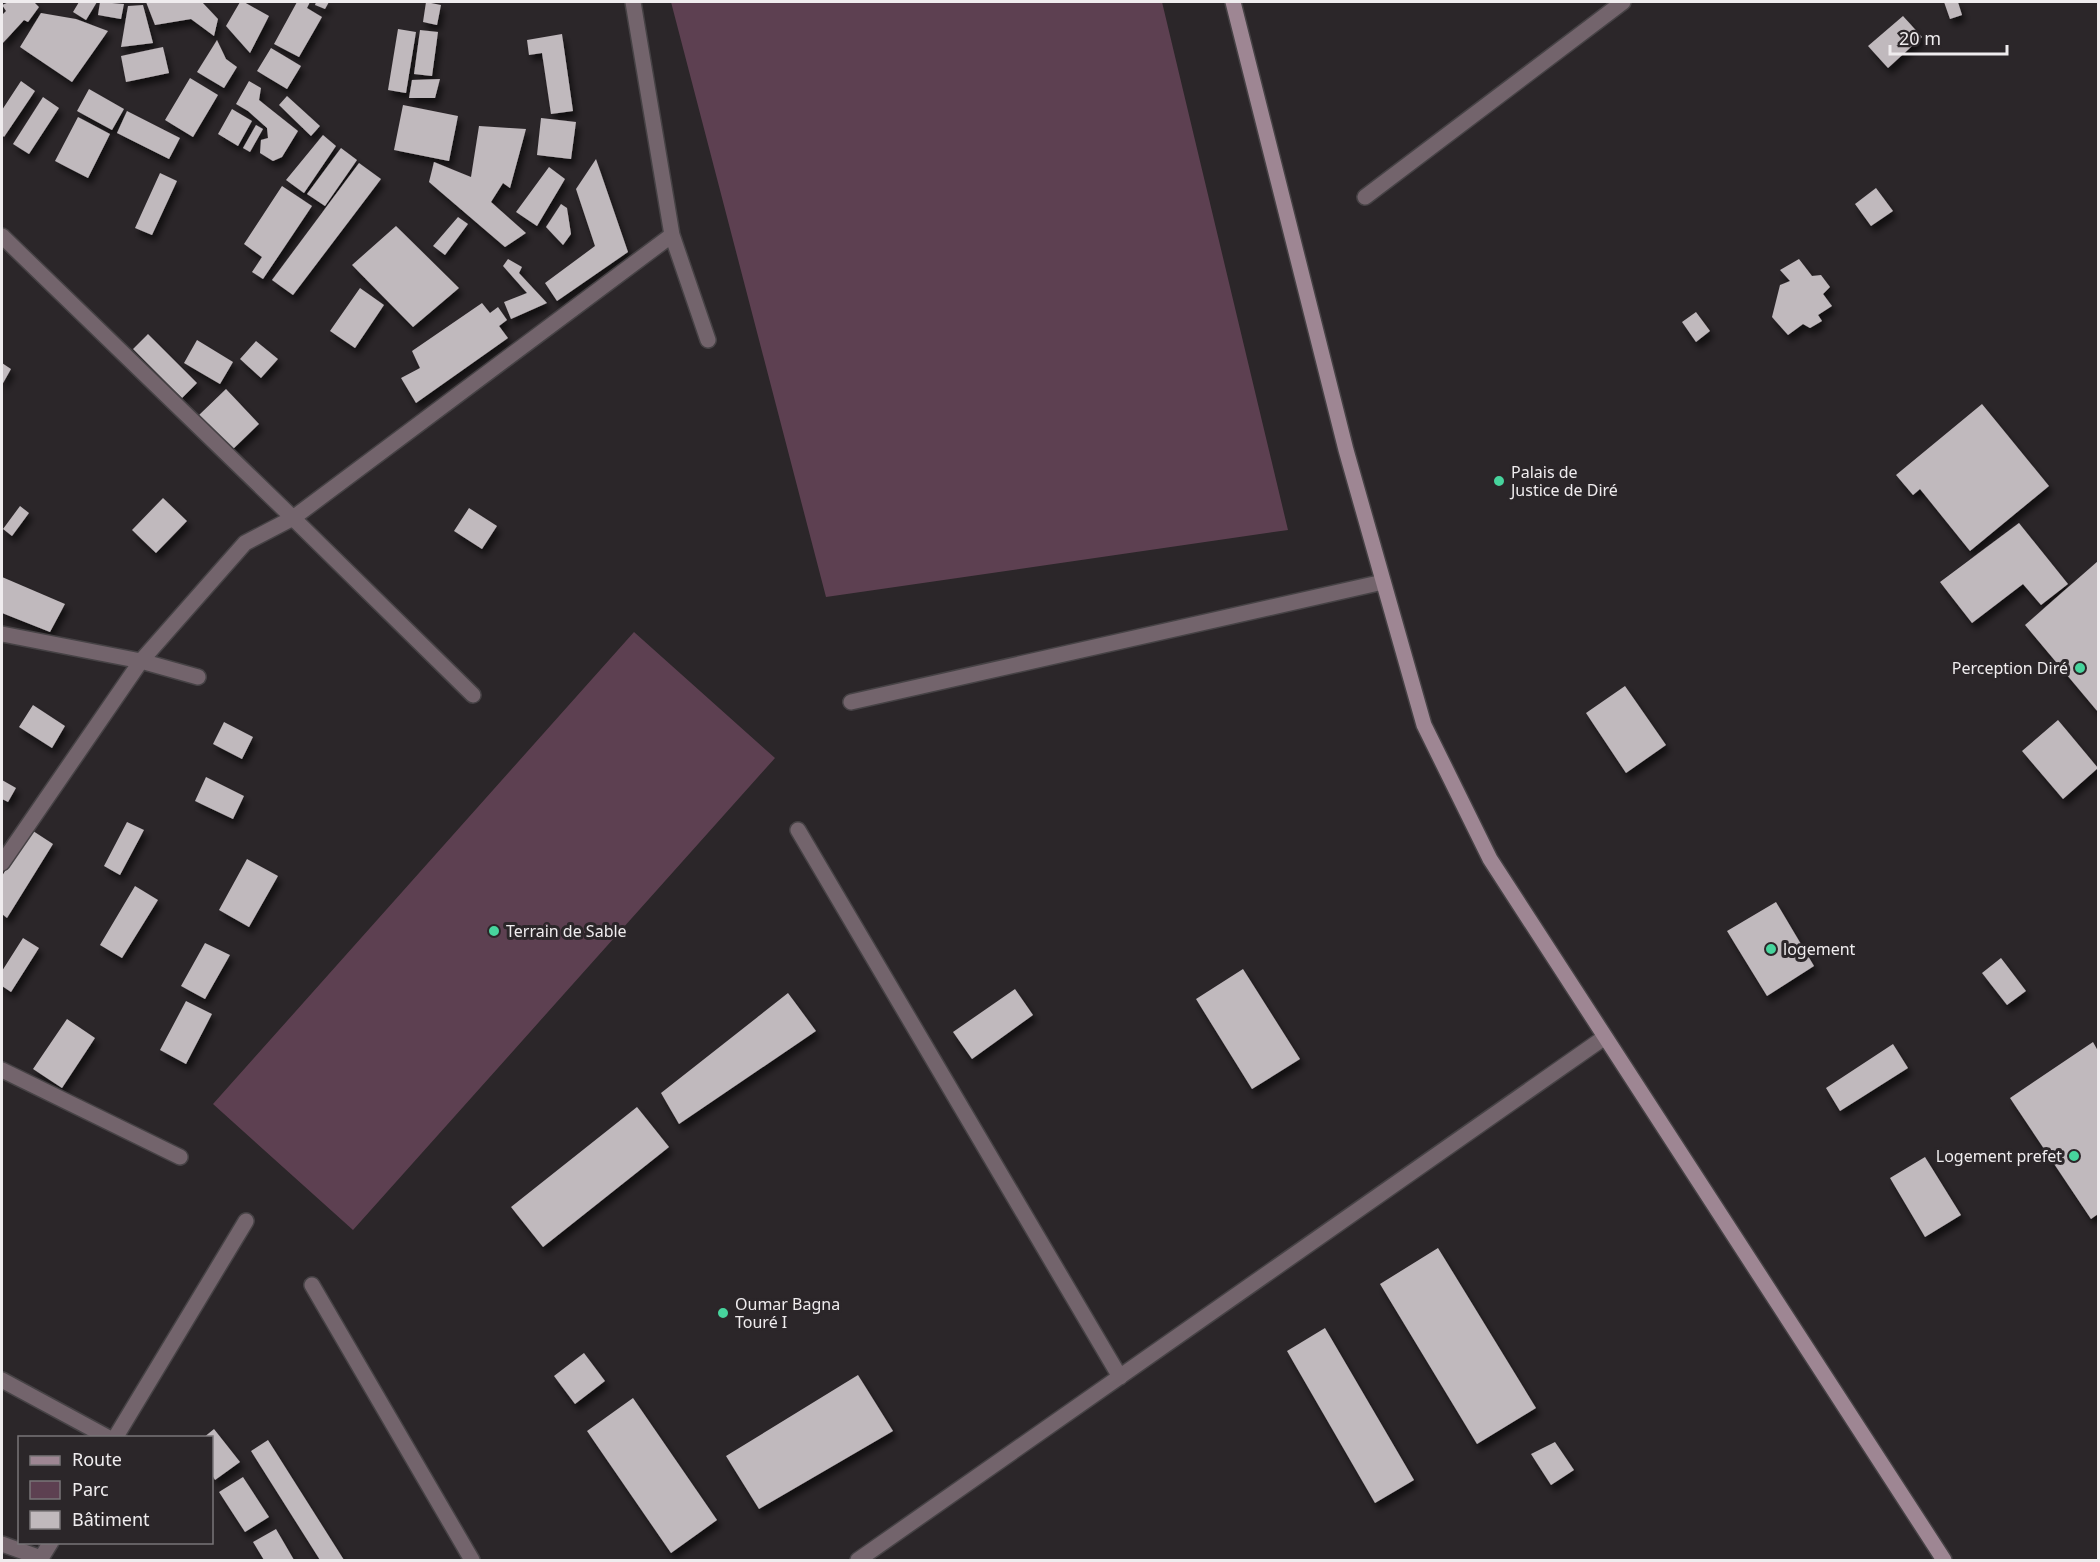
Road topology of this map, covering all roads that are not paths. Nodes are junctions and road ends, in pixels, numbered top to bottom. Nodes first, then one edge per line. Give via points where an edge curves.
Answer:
1 (633, 2) edge
2 (1233, 2) edge
3 (1623, 2) edge
4 (1365, 197) dead end
5 (672, 235) junction
6 (2, 236) edge
7 (708, 340) dead end
8 (293, 518) junction
9 (1383, 582) junction
10 (2, 634) edge
11 (141, 661) junction
12 (198, 676) dead end
13 (473, 695) dead end
14 (851, 702) dead end
15 (798, 830) dead end
16 (2, 863) edge
17 (1605, 1037) junction
18 (2, 1070) edge
19 (180, 1157) dead end
20 (246, 1221) dead end
21 (312, 1285) dead end
22 (1120, 1377) junction
23 (2, 1380) edge
24 (107, 1436) edge
25 (116, 1436) edge
26 (2, 1544) edge
27 (50, 1544) edge
28 (40, 1559) edge
29 (472, 1560) edge
30 (858, 1560) edge
31 (1944, 1560) edge

1 - 5 street
2 - 9 street
3 - 4 street
5 - 7 street
5 - 8 street
6 - 8 street
8 - 11 street via 245,543
8 - 13 street
9 - 14 street
9 - 17 street via 1424,725 1491,859
10 - 11 street
11 - 12 street
11 - 16 street
15 - 22 street
17 - 22 street
17 - 31 street
18 - 19 street
20 - 25 street
21 - 29 street
22 - 30 street
23 - 24 street
26 - 28 street
27 - 28 street

